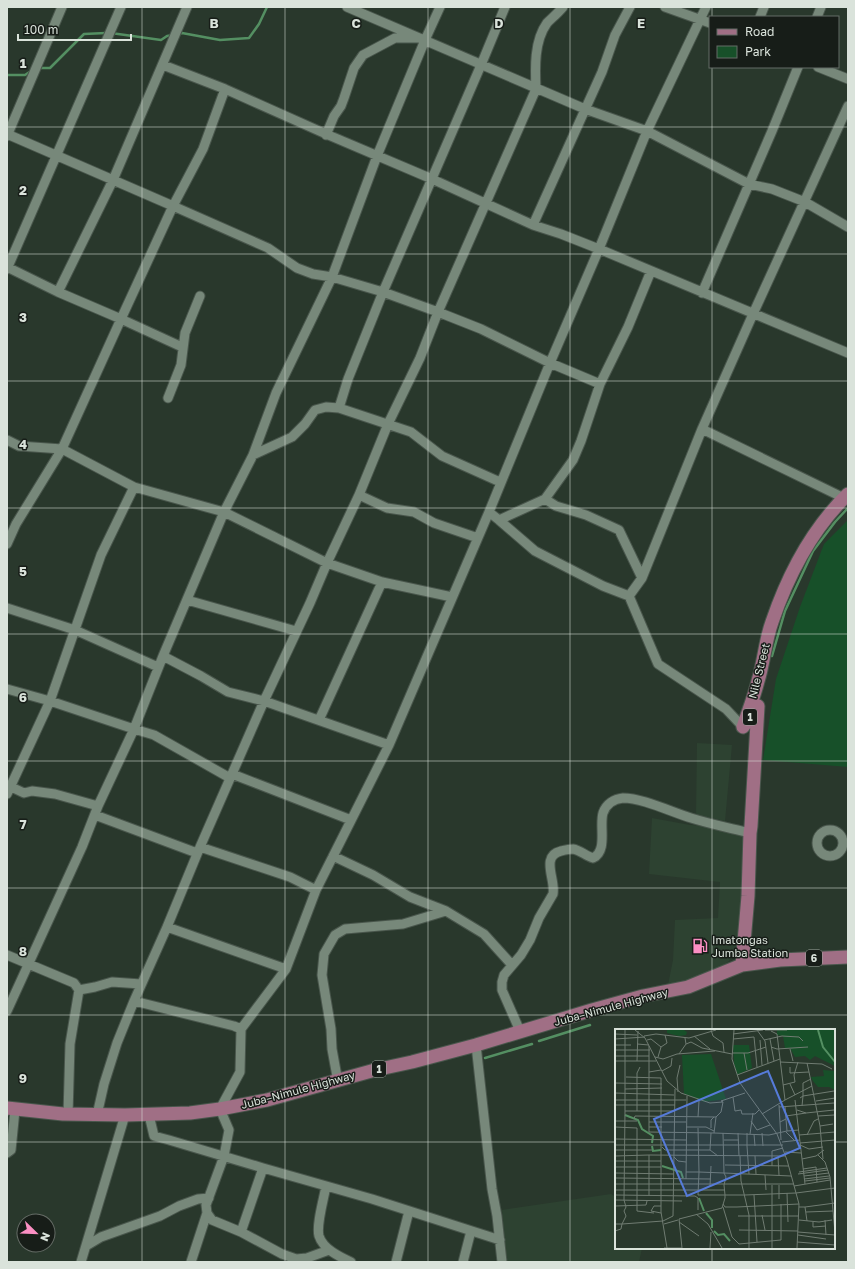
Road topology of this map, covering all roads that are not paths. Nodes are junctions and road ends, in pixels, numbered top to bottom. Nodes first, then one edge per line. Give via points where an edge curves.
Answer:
1 (62, 7) edge
2 (121, 7) edge
3 (187, 7) edge
4 (347, 7) edge
5 (440, 7) edge
6 (505, 7) edge
7 (562, 7) edge
8 (630, 7) edge
9 (665, 7) edge
10 (706, 7) edge
11 (700, 20) junction
12 (709, 23) edge
13 (422, 39) junction
14 (162, 65) junction
15 (481, 65) junction
16 (798, 68) edge
17 (820, 68) edge
18 (848, 79) edge
19 (224, 89) junction
20 (536, 89) junction
21 (848, 106) edge
22 (585, 109) junction
23 (647, 131) junction
24 (7, 135) edge
25 (326, 135) junction
26 (57, 155) junction
27 (377, 156) junction
28 (432, 179) junction
29 (113, 180) junction
30 (749, 184) junction
31 (485, 202) junction
32 (805, 202) junction
33 (173, 206) junction
34 (533, 225) junction
35 (848, 227) edge
36 (599, 249) junction
37 (7, 268) edge
38 (651, 271) junction
39 (332, 277) junction
40 (58, 292) junction
41 (383, 292) junction
42 (702, 293) junction
43 (200, 296) dead end
44 (438, 312) junction
45 (753, 314) junction
46 (121, 319) junction
47 (182, 347) junction
48 (848, 353) edge
49 (550, 363) junction
50 (600, 384) junction
51 (168, 398) dead end
52 (339, 408) junction
53 (388, 424) junction
54 (702, 429) junction
55 (7, 440) edge
56 (62, 450) junction
57 (253, 455) junction
58 (500, 482) junction
59 (134, 487) junction
60 (359, 495) junction
61 (846, 496) edge
62 (545, 499) junction
63 (224, 512) junction
64 (489, 512) junction
65 (499, 520) junction
66 (475, 537) dead end
67 (7, 544) edge
68 (327, 563) junction
69 (642, 578) junction
70 (382, 582) junction
71 (629, 596) junction
72 (452, 597) junction
73 (187, 600) junction
74 (7, 608) edge
75 (76, 630) junction
76 (296, 631) junction
77 (163, 656) junction
78 (158, 667) junction
79 (7, 689) edge
80 (50, 701) junction
81 (264, 701) junction
82 (319, 720) junction
83 (743, 728) junction
84 (134, 729) junction
85 (389, 745) junction
86 (231, 776) junction
87 (8, 789) edge
88 (96, 811) junction
89 (351, 820) junction
90 (750, 832) junction
91 (845, 836) edge
92 (199, 850) junction
93 (845, 851) edge
94 (333, 856) junction
95 (316, 890) junction
96 (446, 911) junction
97 (167, 927) junction
98 (7, 955) edge
99 (848, 957) edge
100 (28, 964) junction
101 (512, 965) junction
102 (742, 965) junction
103 (286, 968) junction
104 (141, 984) junction
105 (79, 990) junction
106 (134, 1000) junction
107 (7, 1011) edge
108 (241, 1029) junction
109 (520, 1031) junction
110 (476, 1045) junction
111 (338, 1082) dead end
112 (11, 1109) edge
113 (220, 1109) junction
114 (149, 1114) junction
115 (68, 1115) junction
116 (97, 1115) junction
117 (125, 1116) junction
118 (7, 1153) edge
119 (224, 1156) junction
120 (263, 1168) junction
121 (326, 1186) junction
122 (209, 1198) junction
123 (409, 1211) junction
124 (207, 1213) junction
125 (241, 1232) junction
126 (472, 1232) junction
127 (500, 1240) junction
128 (86, 1246) junction
129 (329, 1250) junction
130 (313, 1258) edge
131 (81, 1262) edge
132 (191, 1262) edge
133 (351, 1262) edge
134 (396, 1262) edge
135 (463, 1262) edge
136 (502, 1262) edge

1 - 24 street
2 - 26 street
3 - 14 street
4 - 13 street
5 - 13 street
6 - 15 street
7 - 20 street via 541,33 536,62
8 - 22 street via 615,35
9 - 11 street
10 - 11 street
11 - 12 street
11 - 23 street
13 - 15 street
13 - 25 street via 395,38 363,55 354,68 341,106
13 - 27 street
14 - 19 street
14 - 29 street
15 - 20 street
15 - 28 street
16 - 30 street
17 - 18 street
19 - 25 street
19 - 33 street via 203,149
20 - 22 street
20 - 31 street
21 - 32 street
22 - 23 street
22 - 34 street
23 - 30 street
23 - 36 street
24 - 26 street
25 - 27 street
26 - 29 street
26 - 37 street
27 - 28 street
27 - 39 street
28 - 31 street
28 - 41 street
29 - 33 street
29 - 40 street
30 - 32 street via 772,189
30 - 42 street
31 - 34 street
31 - 44 street
32 - 35 street
32 - 45 street
33 - 39 street via 268,248 297,268
33 - 46 street
34 - 36 street
36 - 38 street
36 - 49 street
37 - 40 street
38 - 42 street
38 - 50 street
39 - 41 street
39 - 57 street via 276,393
40 - 46 street
41 - 44 street
41 - 52 street
42 - 45 street
43 - 47 street
44 - 49 street via 481,329
44 - 53 street via 420,358
45 - 48 street
45 - 54 street
46 - 47 street
46 - 56 street
47 - 51 street via 181,365
49 - 50 street
49 - 58 street
50 - 62 street via 573,460
52 - 53 street
52 - 57 street via 326,407 316,410 292,438
53 - 58 street via 411,432 442,456
53 - 60 street
54 - 61 street
54 - 69 street
55 - 56 street via 19,446
56 - 59 street
56 - 67 street via 16,524
57 - 63 street
58 - 64 street
59 - 63 street
59 - 75 street via 100,555
60 - 66 street via 387,508 414,512 434,523
60 - 68 street
61 - 83 main road, Nile Street / 1 via 814,535 784,590 771,622 758,682
62 - 65 street
62 - 69 street via 556,506 586,515 619,530
63 - 68 street
63 - 73 street
64 - 65 street
64 - 72 street
65 - 71 street via 535,551 603,586
68 - 70 street
68 - 76 street
69 - 71 street
70 - 72 street
70 - 82 street
71 - 83 street via 658,664 726,709
72 - 85 street
73 - 76 street
73 - 77 street
74 - 75 street
75 - 78 street
75 - 80 street
76 - 81 street
77 - 78 street
77 - 81 street via 228,692
78 - 84 street
79 - 80 street
80 - 84 street
80 - 87 street
81 - 82 street
81 - 86 street
82 - 85 street
83 - 90 main road, Nile Street / 1 via 758,706
84 - 86 street via 154,735
84 - 88 street
85 - 89 street
86 - 89 street
86 - 92 street
87 - 88 street via 24,793 32,791 54,794
88 - 92 street
88 - 100 street
89 - 94 street
90 - 101 street via 691,818 637,800 622,798 610,802 602,815 601,848 596,856 593,858 574,849 556,852 552,856 550,874 553,894 538,918 521,956
90 - 102 main road, Nile Street / 1
91 - 93 street
91 - 93 street via 827,830 819,835 816,843 819,851 826,856 834,856
92 - 95 street via 290,877
92 - 97 street
94 - 95 street
94 - 96 street via 373,875 410,897
95 - 103 street
96 - 101 street via 484,934
96 - 111 street via 403,924 346,929 335,935 324,954 322,975
97 - 103 street
97 - 104 street
98 - 100 street
99 - 102 main road, 6 via 780,960
100 - 105 street via 74,983
100 - 107 street
101 - 109 street via 504,975 502,990
102 - 109 main road, Juba–Nimule Highway / 1 via 688,987 636,998
103 - 108 street
104 - 105 street via 112,982
104 - 106 street
105 - 115 street via 70,1044
106 - 108 street
106 - 116 street via 112,1057
108 - 113 street via 240,1072
109 - 110 main road, Juba–Nimule Highway / 1
110 - 113 main road, Juba–Nimule Highway / 1 via 267,1100
110 - 127 street
112 - 115 main road, Juba–Nimule Highway / 1
112 - 118 street via 11,1150
113 - 114 main road, Juba–Nimule Highway / 1
113 - 119 street via 229,1130
114 - 117 main road, Juba–Nimule Highway / 1
114 - 119 street via 154,1136
115 - 116 main road, Juba–Nimule Highway / 1
116 - 117 main road, Juba–Nimule Highway / 1
117 - 128 street
119 - 120 street
119 - 122 street
120 - 121 street
120 - 125 street
121 - 123 street
121 - 129 street via 319,1237
122 - 124 street via 206,1205
122 - 128 street via 180,1206 160,1216 106,1235
123 - 126 street
123 - 134 street
124 - 125 street via 212,1220
124 - 132 street
125 - 130 street via 282,1254 296,1259
126 - 127 street
126 - 135 street
127 - 136 street
128 - 131 street
129 - 130 street
129 - 133 street

